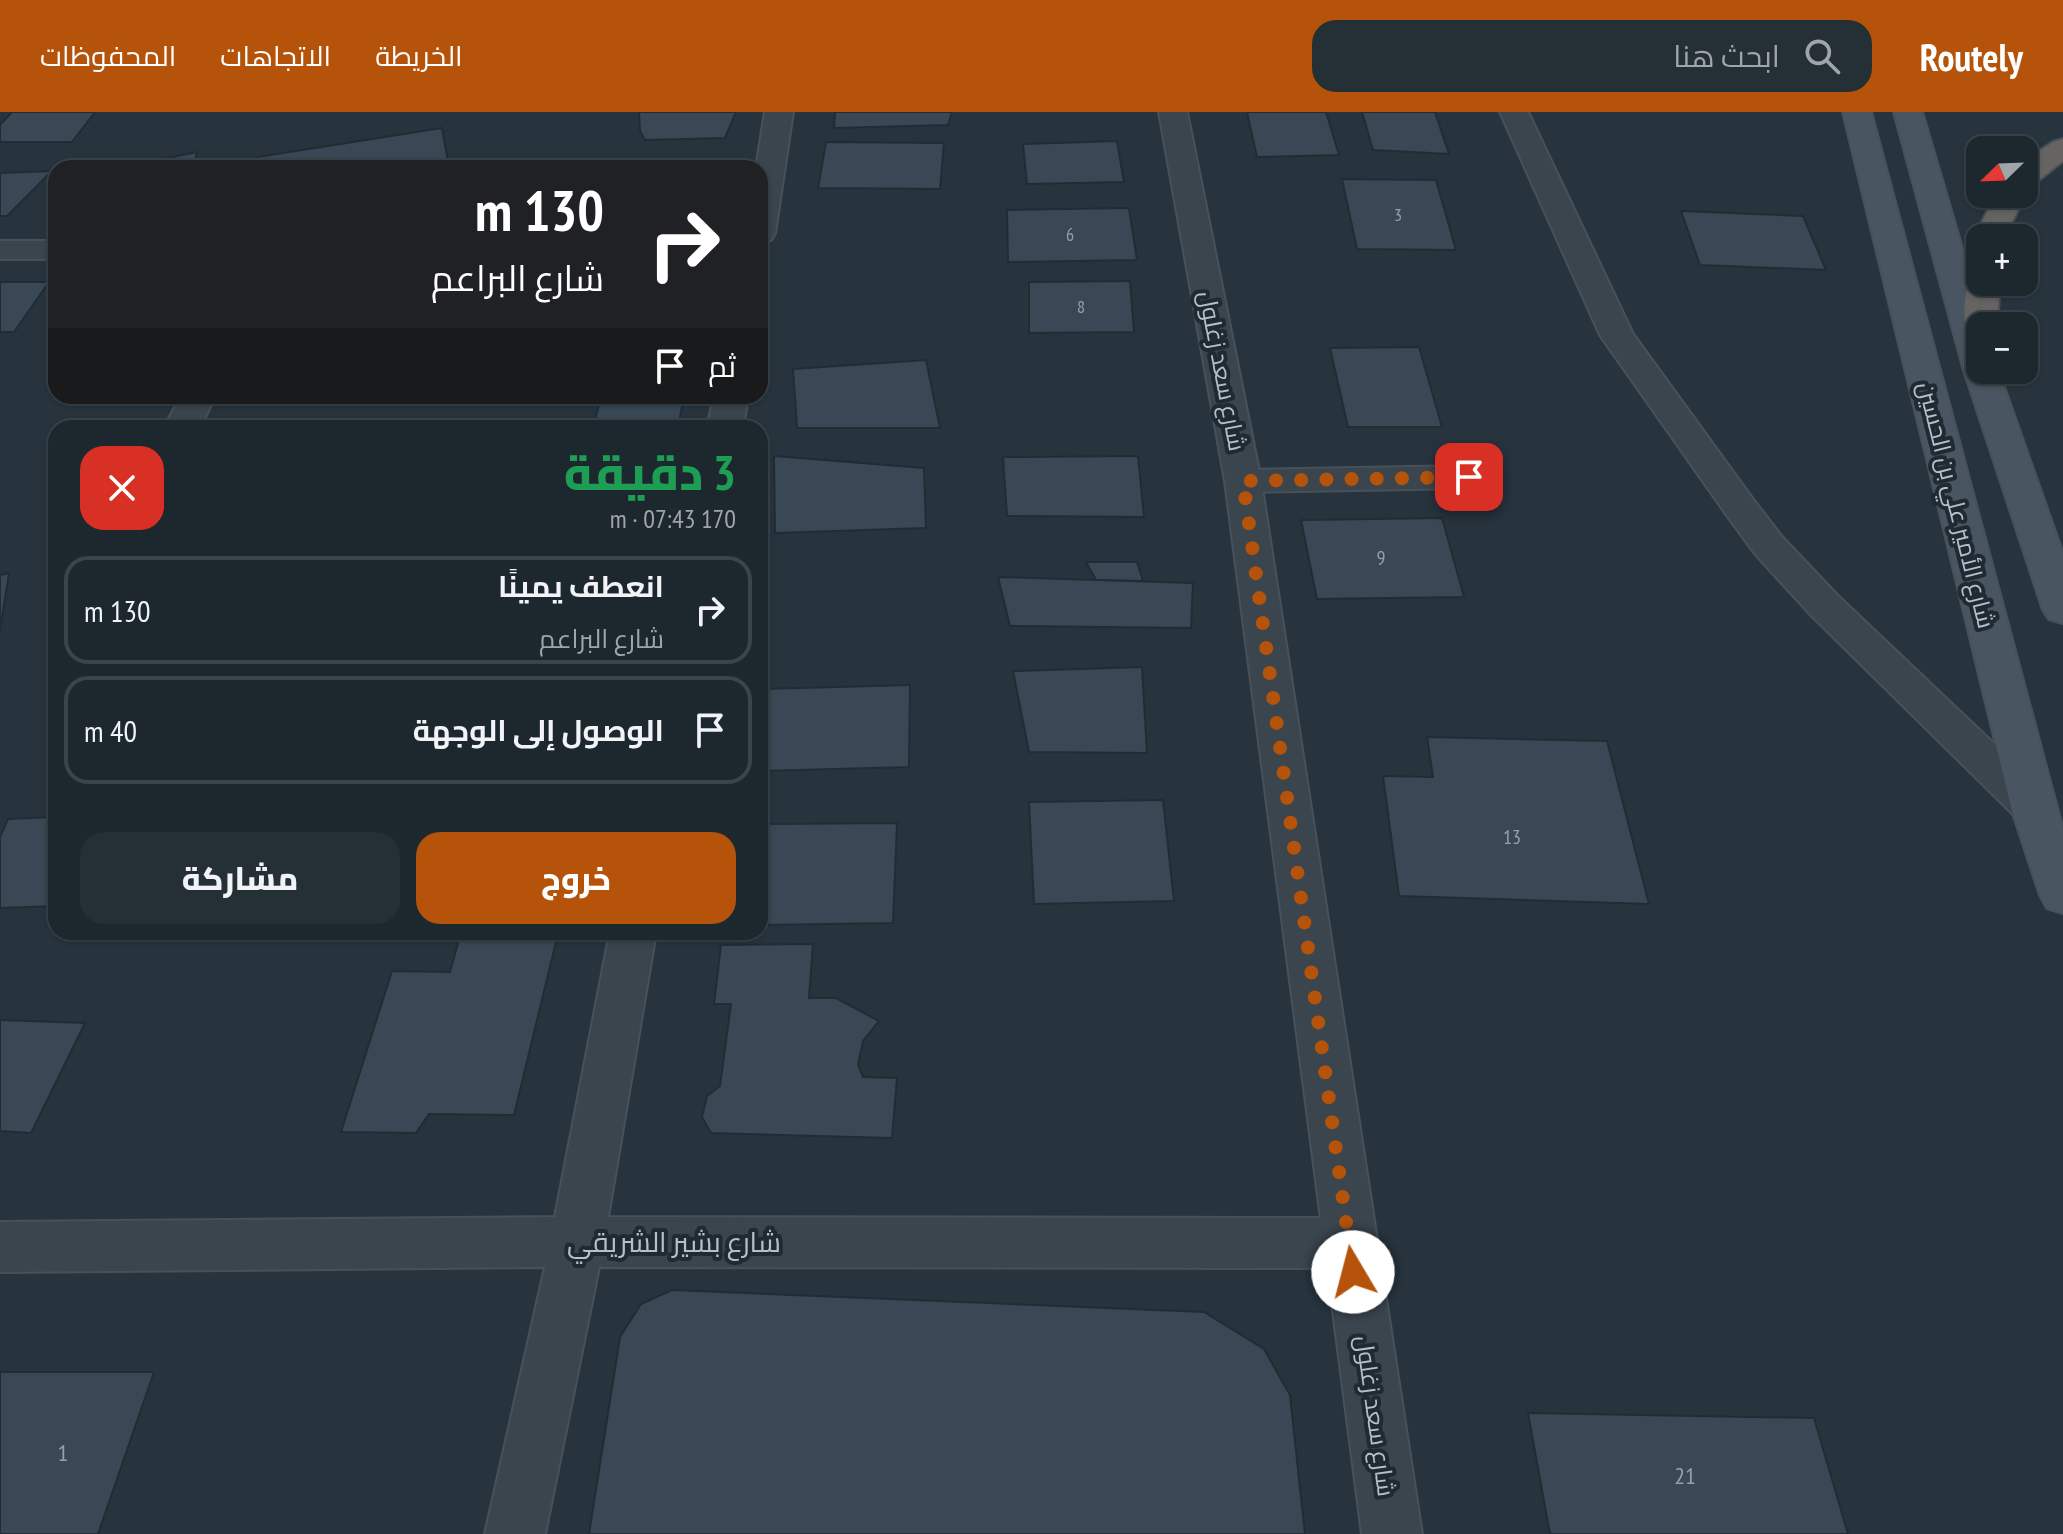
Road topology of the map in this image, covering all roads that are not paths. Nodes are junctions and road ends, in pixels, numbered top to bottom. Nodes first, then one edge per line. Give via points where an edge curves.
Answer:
1 (779, 112) edge
2 (1173, 112) edge
3 (1514, 112) edge
4 (1857, 112) edge
5 (1908, 112) edge
6 (2063, 148) edge
7 (2038, 165) edge
8 (768, 182) edge
9 (0, 250) edge
10 (48, 250) edge
11 (1966, 313) edge
12 (1988, 384) edge
13 (1469, 477) dead end
14 (1243, 481) junction
15 (2063, 610) edge
16 (2033, 807) junction
17 (2063, 895) edge
18 (632, 940) edge
19 (577, 1242) junction
20 (1349, 1243) junction
21 (0, 1247) edge
22 (515, 1534) edge
23 (1392, 1534) edge

1 - 8 street
2 - 14 street, شارع سعد زغلول
3 - 16 street via 1617,335 1739,506 1824,605
4 - 16 main road, شارع الأمير علي بن الحسين
5 - 11 main road
6 - 7 highway
9 - 10 street
12 - 15 main road
13 - 14 street
14 - 20 street, شارع سعد زغلول
16 - 17 main road, شارع الأمير علي بن الحسين
18 - 19 street
19 - 20 street, شارع بشير الشريقي
19 - 21 street, شارع بشير الشريقي
19 - 22 street
20 - 23 street, شارع سعد زغلول

